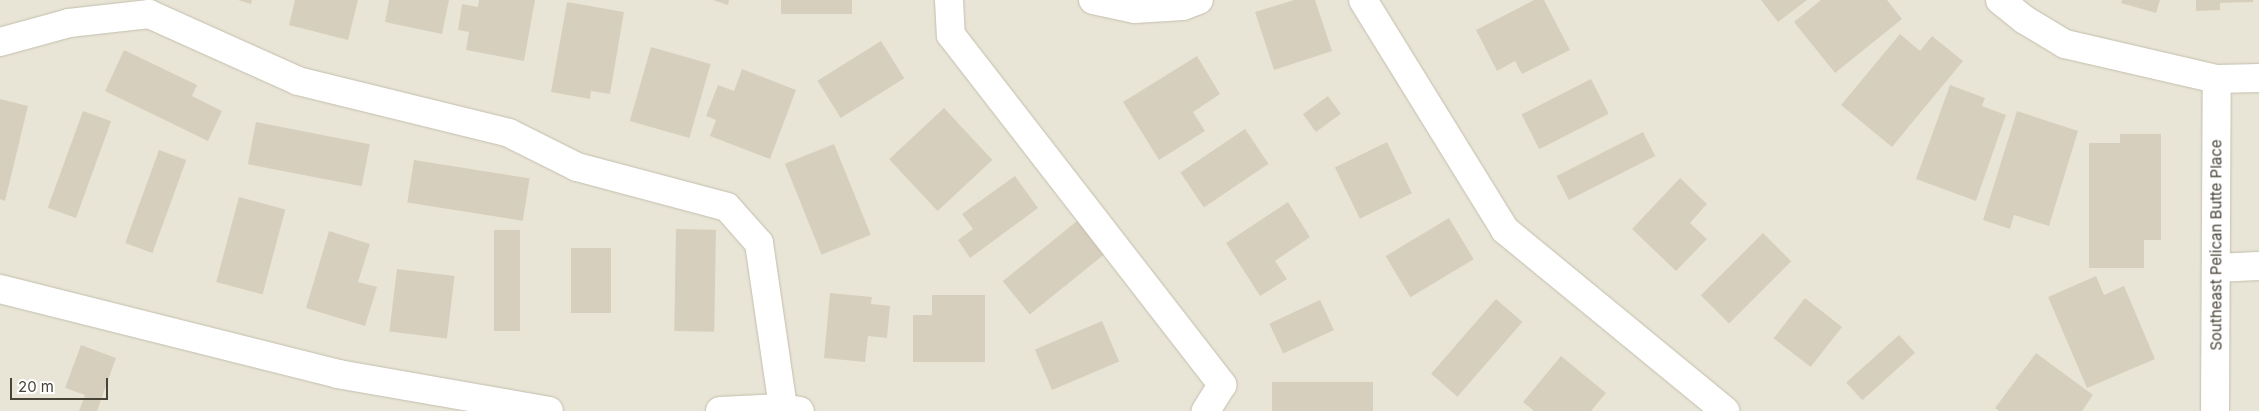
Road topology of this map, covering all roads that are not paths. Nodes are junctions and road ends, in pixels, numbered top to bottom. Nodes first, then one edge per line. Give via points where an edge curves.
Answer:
1 (949, 0) edge
2 (1093, 0) edge
3 (1199, 0) edge
4 (1363, 0) edge
5 (2000, 0) edge
6 (0, 42) edge
7 (2259, 78) edge
8 (2217, 79) junction
9 (2259, 266) edge
10 (2216, 268) junction
11 (0, 289) edge
12 (792, 410) edge
13 (548, 411) edge
14 (720, 411) edge
15 (1207, 411) edge
16 (1725, 411) edge
17 (2215, 411) edge

1 - 15 street via 951,35 1222,385
2 - 3 street via 1135,9 1183,6
4 - 16 street via 1505,230
5 - 8 street via 2025,20 2065,44
6 - 12 street via 69,24 149,14 298,81 509,132 577,168 727,207 759,243
7 - 8 street
8 - 10 street, Southeast Pelican Butte Place
9 - 10 street
10 - 17 street, Southeast Pelican Butte Place
11 - 13 street via 338,374
12 - 14 street

